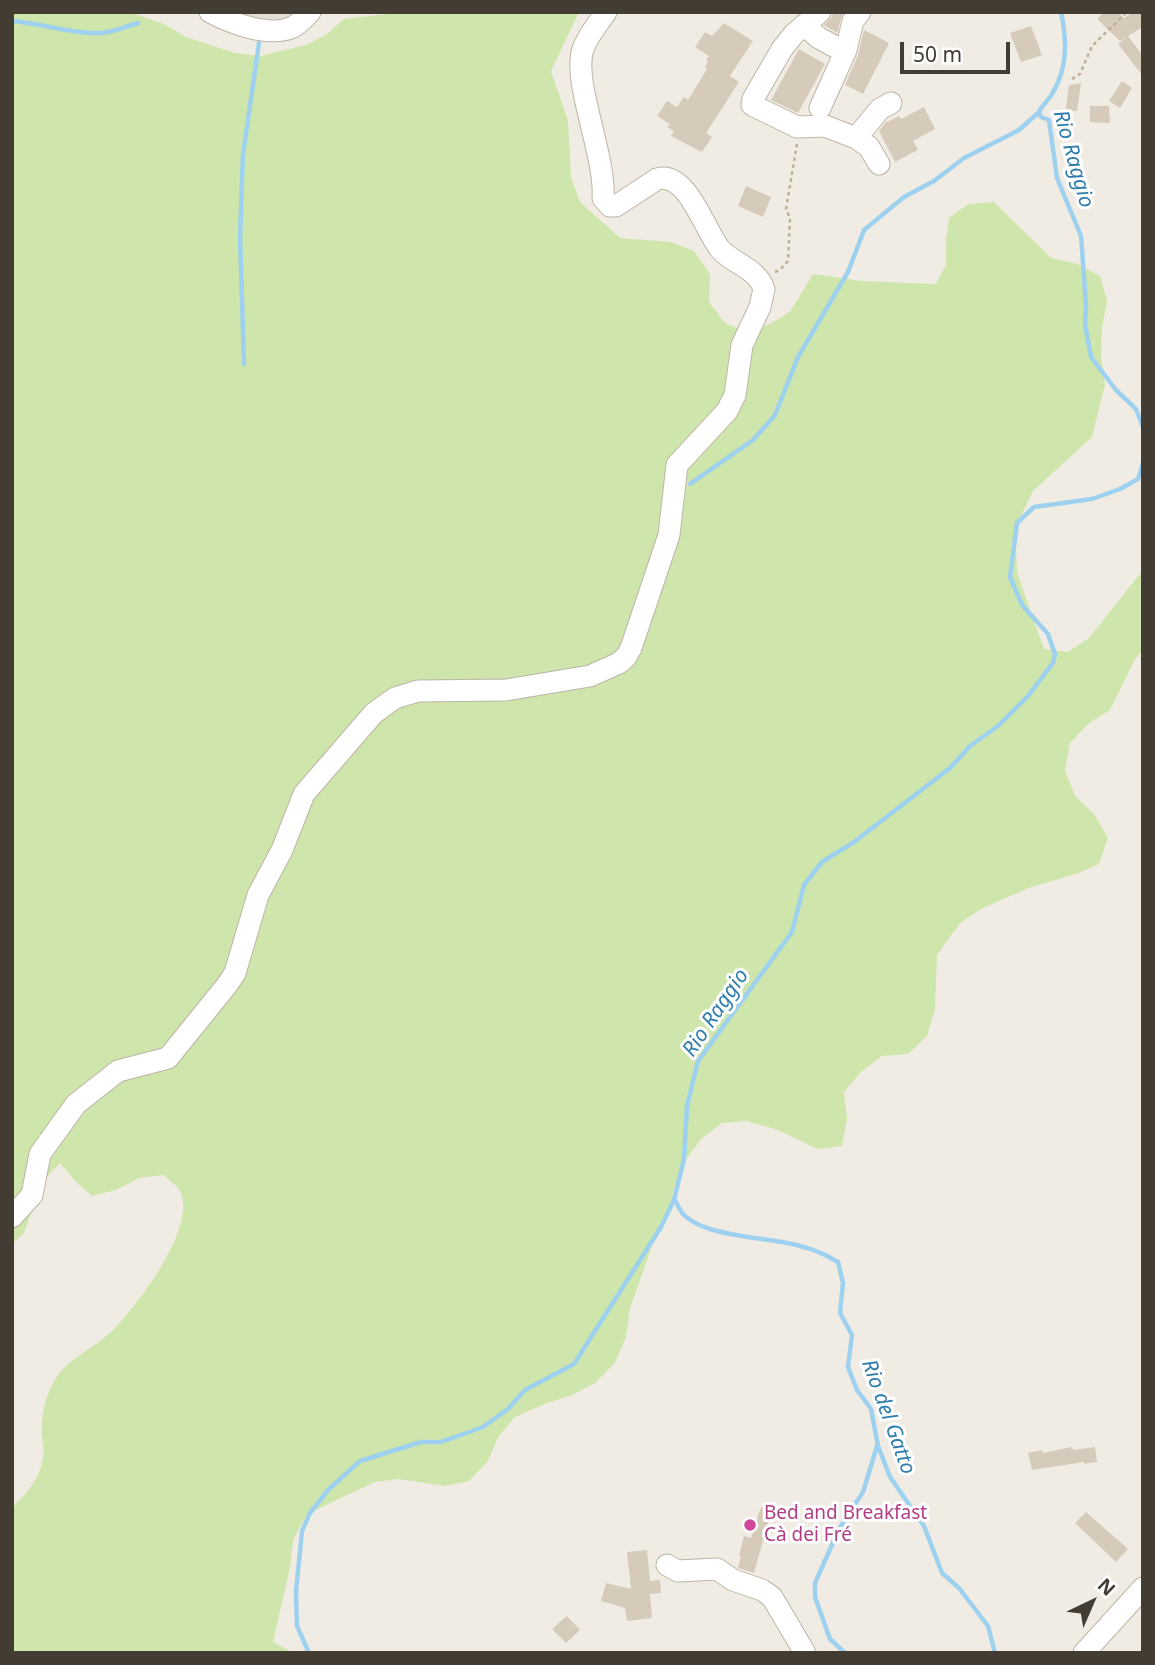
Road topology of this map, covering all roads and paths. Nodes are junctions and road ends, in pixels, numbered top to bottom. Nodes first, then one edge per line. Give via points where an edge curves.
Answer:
1 (209, 12) edge
2 (310, 12) edge
3 (606, 12) edge
4 (860, 12) edge
5 (1127, 12) edge
6 (812, 19) edge
7 (845, 52) junction
8 (1072, 79) dead end
9 (891, 103) dead end
10 (820, 108) dead end
11 (799, 135) dead end
12 (856, 138) junction
13 (879, 164) dead end
14 (764, 289) junction
15 (12, 1217) edge
16 (667, 1564) dead end
17 (1143, 1588) edge
18 (805, 1653) edge
19 (1084, 1653) edge

1 - 2 street via 264,31 292,27
3 - 14 street via 588,38 581,63 603,168 603,198 616,206 657,179 675,181 693,201 721,250 755,274
4 - 7 street
5 - 8 path via 1092,46 1080,74
6 - 7 street via 819,38
6 - 12 street via 782,49 752,105 797,127 825,126
7 - 10 street
9 - 12 street via 880,109
11 - 14 path via 786,209 790,218 788,261 771,274
12 - 13 street via 869,147
14 - 15 street via 742,345 735,395 727,411 677,465 669,535 626,657 590,676 506,690 418,691 395,698 374,713 304,794 258,895 235,973 227,985 168,1058 117,1071 76,1104 40,1154 32,1195
16 - 18 street via 678,1571 717,1569 762,1590 772,1597
17 - 19 street

